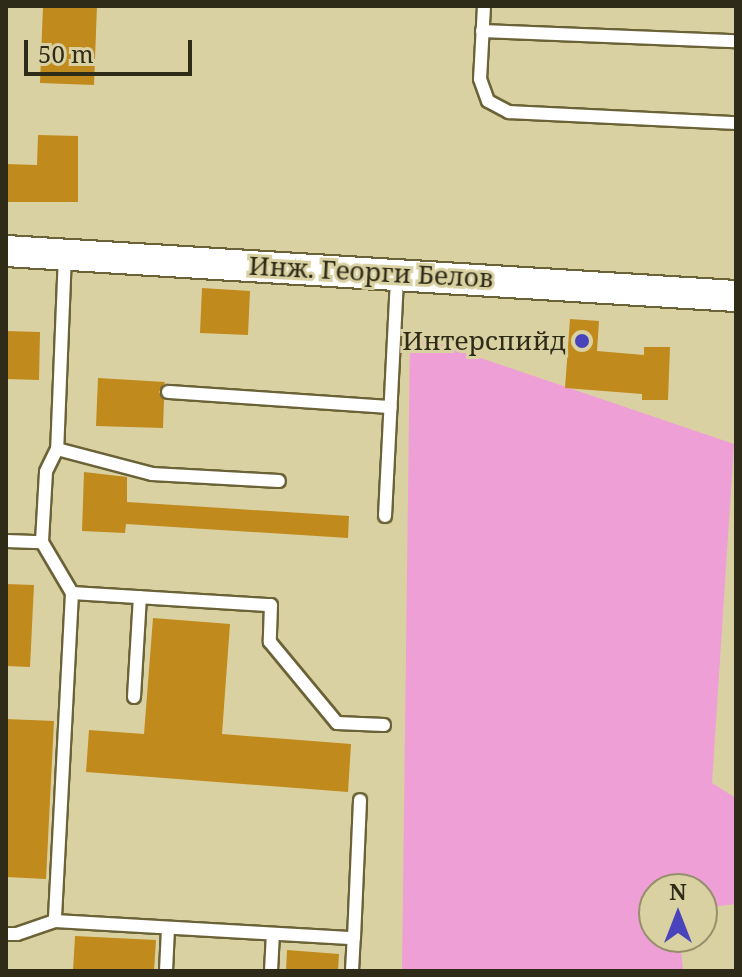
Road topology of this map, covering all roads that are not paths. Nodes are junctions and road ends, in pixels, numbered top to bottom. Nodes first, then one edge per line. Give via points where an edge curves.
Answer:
1 (484, 6) edge
2 (482, 31) junction
3 (736, 41) edge
4 (736, 123) edge
5 (6, 251) edge
6 (65, 254) junction
7 (397, 274) junction
8 (736, 296) edge
9 (168, 392) dead end
10 (390, 407) junction
11 (57, 449) junction
12 (279, 481) dead end
13 (385, 516) dead end
14 (6, 541) edge
15 (42, 542) junction
16 (72, 593) junction
17 (140, 597) junction
18 (134, 697) dead end
19 (384, 725) dead end
20 (360, 800) dead end
21 (55, 921) junction
22 (168, 928) junction
23 (6, 934) edge
24 (273, 934) junction
25 (354, 938) junction
26 (166, 971) edge
27 (271, 971) edge
28 (352, 971) edge

1 - 2 lane
2 - 3 lane
2 - 4 lane via 480,79 488,101 509,112
5 - 6 street, Инж. Георги Белов
6 - 7 street, Инж. Георги Белов
6 - 11 lane
7 - 8 street, Инж. Георги Белов
7 - 10 lane
9 - 10 lane
10 - 13 lane
11 - 12 lane via 152,474
11 - 15 lane via 46,472
14 - 15 lane
15 - 16 lane
16 - 17 lane
16 - 21 lane
17 - 18 lane
17 - 19 lane via 271,605 270,642 337,723
20 - 25 lane
21 - 22 lane
21 - 23 lane
22 - 24 lane
22 - 26 lane
24 - 25 lane
24 - 27 lane
25 - 28 lane

